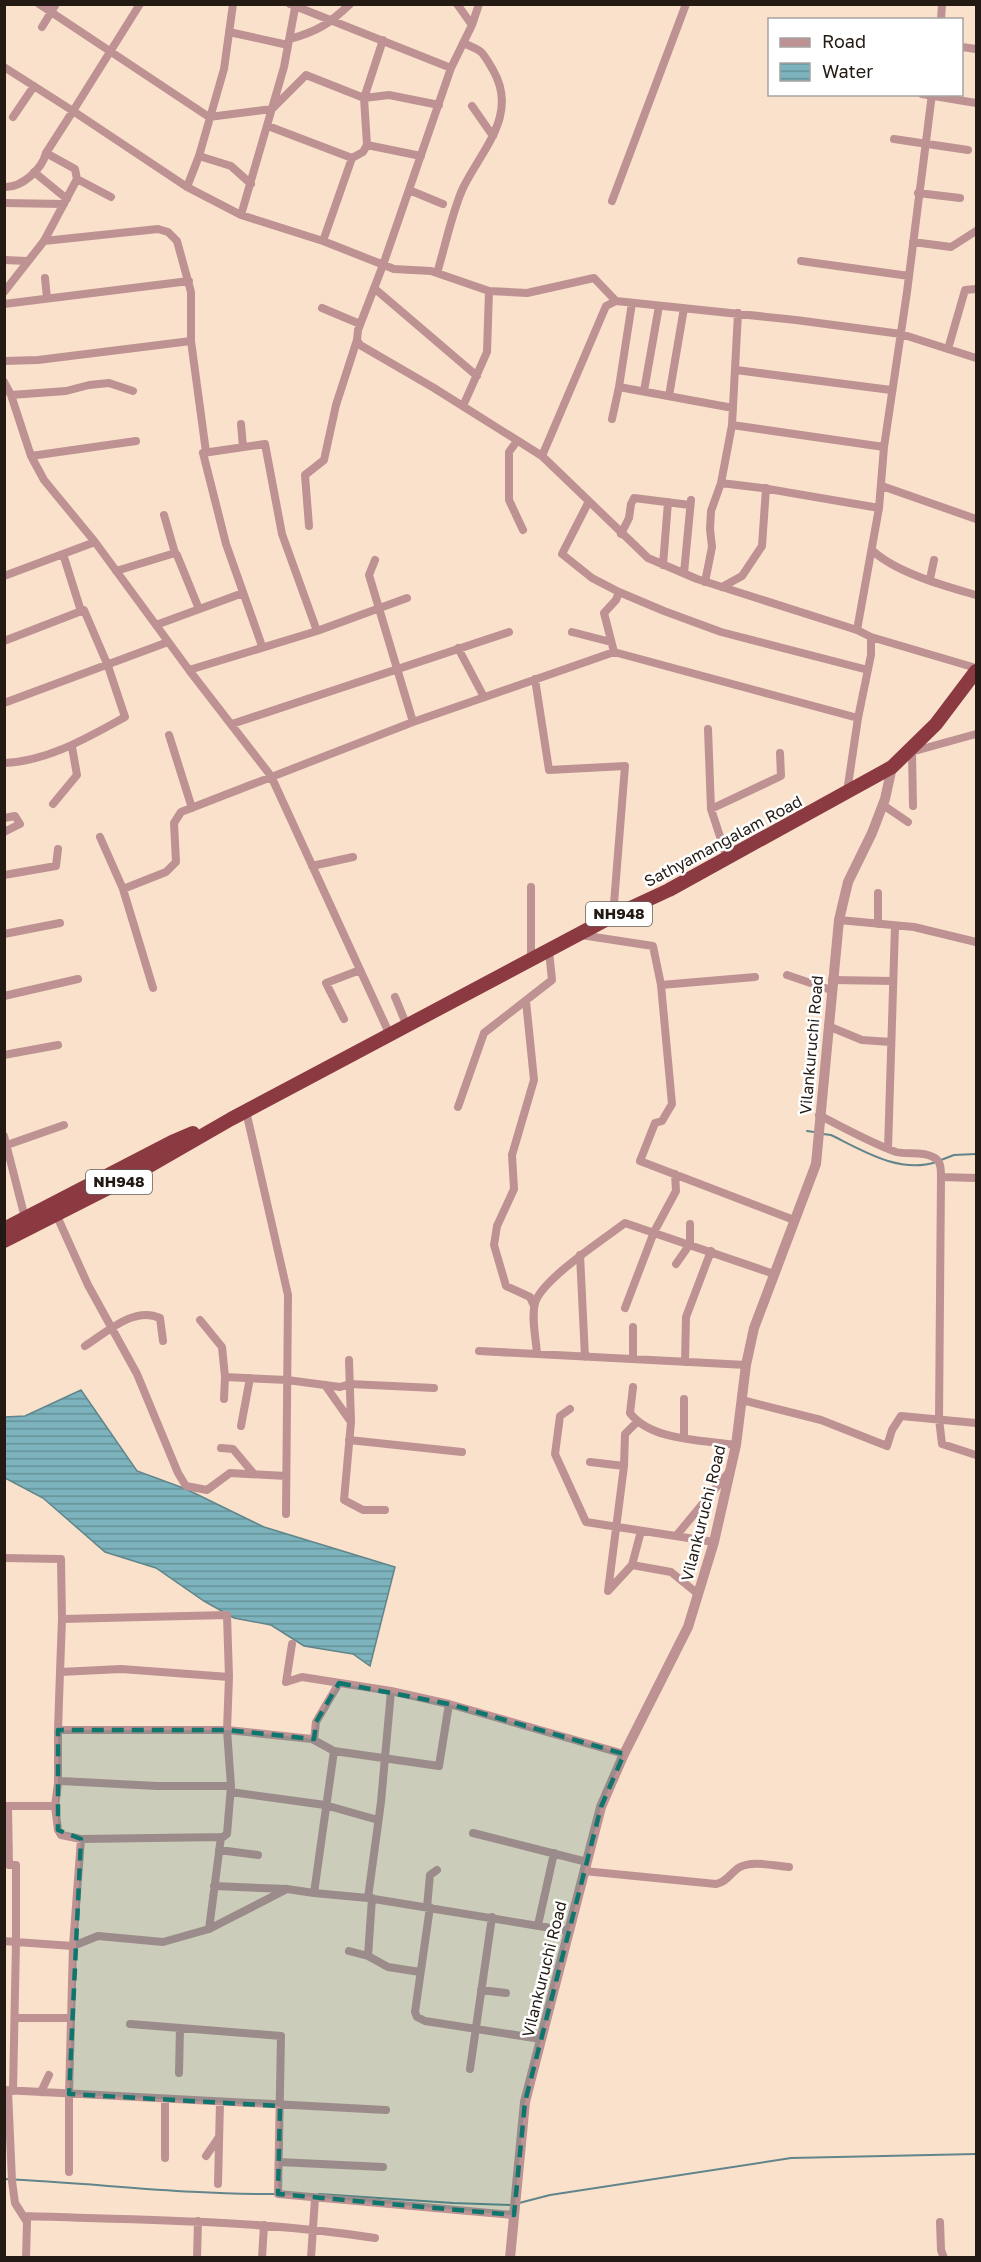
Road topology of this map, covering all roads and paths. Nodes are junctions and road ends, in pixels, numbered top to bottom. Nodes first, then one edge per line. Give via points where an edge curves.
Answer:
1 (39, 4) edge
2 (56, 4) edge
3 (140, 4) edge
4 (233, 4) edge
5 (351, 4) edge
6 (456, 4) edge
7 (479, 4) edge
8 (686, 4) edge
9 (292, 6) edge
10 (51, 13) junction
11 (332, 21) junction
12 (472, 25) junction
13 (42, 27) dead end
14 (229, 32) junction
15 (383, 40) junction
16 (289, 42) junction
17 (464, 43) junction
18 (110, 52) junction
19 (4, 67) edge
20 (451, 68) junction
21 (34, 86) junction
22 (931, 96) edge
23 (937, 96) edge
24 (364, 98) junction
25 (976, 103) edge
26 (439, 105) junction
27 (472, 106) dead end
28 (272, 109) junction
29 (73, 111) junction
30 (14, 117) dead end
31 (209, 117) junction
32 (268, 126) junction
33 (493, 136) junction
34 (894, 139) dead end
35 (925, 144) junction
36 (367, 145) junction
37 (968, 150) dead end
38 (46, 153) junction
39 (199, 156) junction
40 (421, 156) junction
41 (352, 158) junction
42 (34, 172) junction
43 (77, 179) junction
44 (250, 184) junction
45 (187, 187) junction
46 (4, 188) edge
47 (409, 190) junction
48 (918, 194) junction
49 (111, 197) dead end
50 (960, 198) dead end
51 (612, 201) dead end
52 (66, 202) junction
53 (4, 203) edge
54 (443, 204) dead end
55 (241, 215) junction
56 (976, 231) edge
57 (44, 241) junction
58 (323, 241) junction
59 (913, 242) junction
60 (4, 260) edge
61 (27, 261) junction
62 (801, 261) dead end
63 (383, 265) junction
64 (437, 273) junction
65 (909, 276) junction
66 (45, 278) dead end
67 (189, 281) junction
68 (374, 288) junction
69 (976, 289) edge
70 (489, 291) junction
71 (4, 292) edge
72 (47, 298) junction
73 (616, 301) junction
74 (632, 303) junction
75 (4, 304) edge
76 (658, 306) junction
77 (322, 308) dead end
78 (684, 308) junction
79 (738, 313) junction
80 (360, 324) junction
81 (901, 334) junction
82 (357, 340) junction
83 (191, 341) junction
84 (948, 349) junction
85 (976, 358) edge
86 (4, 361) edge
87 (736, 370) junction
88 (477, 376) junction
89 (4, 382) edge
90 (619, 387) junction
91 (891, 390) junction
92 (133, 391) dead end
93 (644, 391) junction
94 (11, 395) junction
95 (669, 396) junction
96 (463, 406) junction
97 (733, 408) junction
98 (612, 419) dead end
99 (241, 424) dead end
100 (732, 425) junction
101 (136, 441) dead end
102 (517, 441) junction
103 (243, 447) junction
104 (884, 447) junction
105 (206, 452) junction
106 (31, 456) junction
107 (542, 456) junction
108 (721, 483) junction
109 (882, 486) junction
110 (766, 488) junction
111 (668, 502) junction
112 (588, 503) junction
113 (879, 508) junction
114 (164, 515) dead end
115 (976, 519) edge
116 (309, 526) dead end
117 (523, 530) dead end
118 (621, 534) junction
119 (95, 542) junction
120 (873, 551) junction
121 (63, 554) junction
122 (175, 554) junction
123 (375, 560) dead end
124 (934, 560) dead end
125 (663, 565) junction
126 (116, 571) junction
127 (684, 573) junction
128 (4, 576) edge
129 (930, 579) junction
130 (705, 582) junction
131 (722, 588) junction
132 (619, 592) junction
133 (243, 593) junction
134 (976, 596) edge
135 (407, 598) dead end
136 (379, 608) junction
137 (199, 609) junction
138 (81, 611) junction
139 (156, 625) junction
140 (857, 630) junction
141 (317, 631) junction
142 (508, 632) dead end
143 (572, 632) dead end
144 (871, 637) junction
145 (4, 641) edge
146 (168, 642) junction
147 (611, 642) junction
148 (262, 646) junction
149 (458, 648) junction
150 (615, 651) junction
151 (108, 666) junction
152 (397, 669) junction
153 (189, 670) junction
154 (868, 670) junction
155 (976, 670) edge
156 (536, 679) junction
157 (484, 697) junction
158 (4, 703) edge
159 (858, 718) junction
160 (413, 722) junction
161 (232, 724) junction
162 (708, 729) dead end
163 (976, 734) edge
164 (170, 735) dead end
165 (72, 747) junction
166 (780, 753) dead end
167 (909, 753) junction
168 (4, 764) edge
169 (892, 767) junction
170 (271, 776) junction
171 (847, 792) junction
172 (53, 804) dead end
173 (883, 805) junction
174 (914, 806) dead end
175 (192, 808) junction
176 (711, 809) junction
177 (4, 818) edge
178 (908, 822) dead end
179 (4, 832) edge
180 (100, 837) dead end
181 (58, 849) dead end
182 (353, 857) dead end
183 (727, 858) junction
184 (312, 866) junction
185 (4, 875) edge
186 (531, 888) dead end
187 (123, 889) junction
188 (878, 893) dead end
189 (613, 916) junction
190 (838, 920) junction
191 (60, 923) dead end
192 (878, 924) junction
193 (895, 926) junction
194 (4, 934) edge
195 (580, 934) junction
196 (976, 942) edge
197 (549, 951) junction
198 (531, 960) junction
199 (360, 970) junction
200 (787, 975) dead end
201 (755, 977) dead end
202 (78, 979) dead end
203 (893, 981) junction
204 (661, 985) junction
205 (831, 985) junction
206 (153, 988) dead end
207 (4, 996) edge
208 (395, 997) dead end
209 (526, 1001) junction
210 (344, 1019) dead end
211 (407, 1026) junction
212 (828, 1026) junction
213 (390, 1035) junction
214 (891, 1042) junction
215 (58, 1045) dead end
216 (4, 1055) edge
217 (458, 1107) dead end
218 (246, 1111) junction
219 (819, 1115) junction
220 (231, 1119) junction
221 (64, 1125) dead end
222 (4, 1136) edge
223 (7, 1145) junction
224 (888, 1149) junction
225 (675, 1174) junction
226 (941, 1177) junction
227 (976, 1178) edge
228 (56, 1214) junction
229 (25, 1218) junction
230 (794, 1220) junction
231 (690, 1224) dead end
232 (4, 1229) edge
233 (654, 1232) junction
234 (4, 1241) edge
235 (690, 1244) junction
236 (711, 1251) junction
237 (580, 1255) junction
238 (676, 1264) dead end
239 (774, 1274) junction
240 (534, 1306) junction
241 (625, 1308) dead end
242 (200, 1320) dead end
243 (633, 1327) dead end
244 (112, 1328) junction
245 (164, 1341) dead end
246 (86, 1346) dead end
247 (479, 1351) dead end
248 (537, 1354) junction
249 (585, 1356) junction
250 (633, 1359) junction
251 (349, 1360) dead end
252 (685, 1362) junction
253 (746, 1365) junction
254 (225, 1377) junction
255 (250, 1378) junction
256 (287, 1380) junction
257 (350, 1384) junction
258 (325, 1385) junction
259 (633, 1386) dead end
260 (434, 1388) dead end
261 (224, 1399) dead end
262 (684, 1400) dead end
263 (742, 1400) junction
264 (570, 1409) dead end
265 (939, 1419) junction
266 (351, 1422) junction
267 (637, 1422) junction
268 (976, 1423) edge
269 (241, 1426) dead end
270 (684, 1438) junction
271 (349, 1440) junction
272 (736, 1445) junction
273 (221, 1448) dead end
274 (462, 1452) dead end
275 (976, 1455) edge
276 (590, 1462) dead end
277 (624, 1466) junction
278 (730, 1471) junction
279 (254, 1474) junction
280 (286, 1476) junction
281 (385, 1510) dead end
282 (286, 1514) dead end
283 (616, 1527) junction
284 (641, 1531) junction
285 (676, 1536) junction
286 (714, 1542) junction
287 (4, 1558) edge
288 (632, 1565) junction
289 (698, 1594) junction
290 (62, 1619) junction
291 (292, 1644) dead end
292 (60, 1672) junction
293 (229, 1677) junction
294 (339, 1683) junction
295 (391, 1691) junction
296 (449, 1704) junction
297 (227, 1730) junction
298 (58, 1731) junction
299 (314, 1740) junction
300 (334, 1751) junction
301 (624, 1754) junction
302 (384, 1758) junction
303 (58, 1783) junction
304 (231, 1789) junction
305 (325, 1805) junction
306 (6, 1806) edge
307 (55, 1806) junction
308 (378, 1820) junction
309 (473, 1833) dead end
310 (221, 1837) junction
311 (81, 1839) junction
312 (219, 1851) junction
313 (554, 1853) junction
314 (258, 1855) dead end
315 (7, 1865) edge
316 (586, 1867) junction
317 (789, 1867) dead end
318 (437, 1870) dead end
319 (214, 1886) junction
320 (287, 1888) junction
321 (315, 1893) junction
322 (370, 1898) junction
323 (428, 1907) junction
324 (492, 1917) junction
325 (538, 1925) junction
326 (209, 1929) junction
327 (569, 1931) junction
328 (4, 1941) edge
329 (16, 1942) junction
330 (73, 1946) junction
331 (349, 1951) dead end
332 (369, 1956) junction
333 (420, 1972) junction
334 (481, 1990) junction
335 (506, 1993) dead end
336 (15, 2018) junction
337 (71, 2018) junction
338 (130, 2024) dead end
339 (180, 2028) junction
340 (475, 2029) junction
341 (541, 2039) junction
342 (470, 2069) dead end
343 (179, 2073) dead end
344 (49, 2075) dead end
345 (9, 2091) edge
346 (41, 2092) junction
347 (69, 2094) junction
348 (165, 2099) junction
349 (220, 2102) junction
350 (280, 2106) junction
351 (386, 2110) dead end
352 (220, 2137) junction
353 (206, 2156) dead end
354 (165, 2158) dead end
355 (279, 2162) junction
356 (383, 2167) dead end
357 (69, 2172) dead end
358 (219, 2184) dead end
359 (315, 2198) junction
360 (515, 2207) junction
361 (24, 2216) junction
362 (198, 2221) junction
363 (940, 2222) dead end
364 (264, 2225) junction
365 (313, 2229) junction
366 (375, 2238) dead end
367 (26, 2258) edge
368 (198, 2258) edge
369 (262, 2258) edge
370 (311, 2258) edge
371 (510, 2258) edge
372 (944, 2258) edge

1 - 10 street
2 - 10 street
3 - 18 street
4 - 14 street
5 - 11 street
6 - 12 street
7 - 12 street
8 - 51 street
9 - 11 street
9 - 16 street
10 - 13 street
10 - 18 street
11 - 15 street
11 - 16 street
12 - 17 street
14 - 16 street
14 - 31 street via 224,69
15 - 20 street
15 - 24 street
16 - 28 street
17 - 20 street
17 - 33 street via 482,50 500,81 502,116
18 - 29 street
18 - 31 street
19 - 21 street
20 - 26 street
21 - 29 street
21 - 30 street
22 - 35 street
23 - 25 street
24 - 26 street via 388,95
24 - 28 street via 306,75
24 - 36 street
26 - 40 street
27 - 33 street
28 - 31 street
28 - 32 street
29 - 38 street
29 - 45 street
31 - 39 street
32 - 41 street
32 - 44 street
33 - 64 street via 462,190
34 - 35 street
35 - 37 street
35 - 48 street
36 - 40 street
36 - 41 street
38 - 42 street
38 - 43 street via 75,169
39 - 44 street via 231,166
39 - 45 street
40 - 47 street
41 - 58 street
42 - 46 street via 12,188
42 - 52 street
43 - 49 street
43 - 52 street
44 - 55 street
45 - 55 street
47 - 54 street
47 - 63 street
48 - 50 street
48 - 59 street
52 - 53 street
52 - 57 street
55 - 58 street
56 - 59 street via 951,247
57 - 61 street
57 - 67 street via 158,229 177,241
58 - 63 street
59 - 65 street
60 - 61 street
61 - 71 street
62 - 65 street
63 - 64 street
63 - 68 street
64 - 70 street
65 - 81 street
66 - 72 street
67 - 72 street
67 - 83 street
68 - 80 street
68 - 88 street
69 - 84 street via 965,290
70 - 73 street via 527,293 594,278
70 - 88 street via 487,351
72 - 75 street
73 - 74 street
73 - 107 street via 606,306
74 - 76 street
74 - 90 street
76 - 78 street
76 - 93 street
77 - 80 street
78 - 79 street
78 - 95 street
79 - 81 street
79 - 87 street
80 - 82 street
81 - 84 street
81 - 91 street
82 - 96 street via 379,358
82 - 116 street via 336,405 324,460 305,475
83 - 86 street
83 - 105 street
84 - 85 street
87 - 91 street
87 - 97 street
88 - 96 street
89 - 94 street
90 - 93 street
90 - 98 street
91 - 104 street
92 - 94 street via 109,382 66,391
93 - 95 street
94 - 106 street
95 - 97 street
96 - 102 street
97 - 100 street
99 - 103 street
100 - 104 street
100 - 108 street
101 - 106 street
102 - 107 street
102 - 117 street via 509,452 509,500
103 - 105 street
103 - 141 street via 265,444 282,534
104 - 109 street
105 - 133 street via 202,453
106 - 119 street via 44,480
107 - 112 street
108 - 110 street
108 - 130 street via 711,511 711,547
109 - 113 street
109 - 115 street
110 - 113 street
110 - 131 street via 762,546 742,576
111 - 118 street via 634,498
111 - 125 street
111 - 127 street via 691,503
112 - 118 street
112 - 132 street via 562,554 592,578
113 - 120 street
114 - 122 street
118 - 125 street via 648,558
119 - 121 street
119 - 126 street
120 - 129 street via 900,568
120 - 140 street
121 - 128 street
121 - 138 street
122 - 126 street
122 - 137 street
123 - 136 street via 369,575
124 - 129 street
125 - 127 street
126 - 139 street
127 - 130 street
129 - 134 street
130 - 131 street
131 - 140 street
132 - 147 street via 604,613
132 - 154 street via 722,632
133 - 137 street
133 - 148 street
135 - 136 street
136 - 141 street
136 - 152 street
137 - 139 street
138 - 145 street
138 - 151 street via 84,610
139 - 146 street
140 - 144 street
141 - 148 street
142 - 149 street
143 - 147 street
144 - 154 street
144 - 155 street
146 - 151 street
146 - 153 street
147 - 150 street
148 - 153 street
149 - 152 street
149 - 157 street
150 - 156 street
150 - 159 street
151 - 158 street
151 - 165 street via 125,717
152 - 160 street
152 - 161 street
153 - 161 street
154 - 159 street
155 - 167 highway, Sathyamangalam Road / NH948
156 - 157 street
156 - 189 street via 549,770 625,766
157 - 160 street
159 - 171 street
160 - 170 street
161 - 170 street
162 - 176 street
163 - 167 street
164 - 175 street
165 - 168 street
165 - 172 street via 77,775
166 - 176 street via 781,776
167 - 169 highway, Sathyamangalam Road / NH948
167 - 174 street
169 - 171 highway, Sathyamangalam Road / NH948
169 - 173 street, Vilankuruchi Road
170 - 175 street
170 - 184 street
171 - 183 highway, Sathyamangalam Road / NH948
173 - 178 street
173 - 190 street, Vilankuruchi Road via 848,882
175 - 187 street via 174,823 176,861 166,872
176 - 183 street
177 - 179 street via 15,816 20,824
180 - 187 street
181 - 185 street via 56,866
182 - 184 street
183 - 189 highway, Sathyamangalam Road / NH948
184 - 199 street
186 - 198 street
187 - 206 street
188 - 192 street
189 - 195 highway, Sathyamangalam Road / NH948
190 - 192 street
190 - 205 street, Vilankuruchi Road
191 - 194 street
192 - 193 street
193 - 196 street
193 - 203 street
195 - 197 highway, Sathyamangalam Road / NH948
195 - 204 street via 652,946
197 - 198 highway, Sathyamangalam Road / NH948
197 - 209 street via 552,980
198 - 211 highway, Sathyamangalam Road / NH948
199 - 210 street via 326,983
199 - 213 street
200 - 205 street
201 - 204 street
202 - 207 street
203 - 205 street
203 - 214 street
204 - 225 street via 672,1104 662,1121 654,1124 640,1161
205 - 212 street, Vilankuruchi Road
208 - 211 street
209 - 217 street via 484,1033
209 - 240 street via 534,1080 513,1155 514,1189 497,1226 494,1245 506,1286 530,1296
211 - 213 highway, Sathyamangalam Road / NH948
212 - 214 street via 862,1040
212 - 219 street, Vilankuruchi Road
213 - 218 highway, Sathyamangalam Road / NH948
214 - 224 street
215 - 216 street
218 - 220 highway, Sathyamangalam Road / NH948
218 - 256 street via 288,1295
219 - 224 street
219 - 230 street, Vilankuruchi Road via 816,1164
220 - 228 highway, Sathyamangalam Road / NH948
220 - 229 highway, Sathyamangalam Road / NH948 via 172,1142
221 - 223 street
222 - 223 street
223 - 229 street
224 - 226 street via 937,1160
225 - 230 street
225 - 233 street via 676,1191
226 - 227 street
226 - 265 street
228 - 234 highway, Sathyamangalam Road / NH948
228 - 244 street
229 - 232 highway, Sathyamangalam Road / NH948
230 - 239 street, Vilankuruchi Road
231 - 235 street
233 - 235 street
233 - 237 street via 626,1223
233 - 241 street
235 - 236 street
235 - 238 street
236 - 239 street
236 - 252 street via 686,1317
237 - 240 street via 538,1294
237 - 249 street
239 - 253 street, Vilankuruchi Road via 754,1328
240 - 248 street
242 - 254 street via 222,1347
243 - 250 street
244 - 245 street via 132,1316 153,1315 160,1318
244 - 246 street
244 - 279 street via 137,1374 186,1486 207,1490 230,1473
247 - 248 street
248 - 249 street
249 - 250 street
250 - 252 street
251 - 257 street
252 - 253 street
253 - 263 street, Vilankuruchi Road
254 - 255 street
254 - 261 street
255 - 256 street
255 - 269 street
256 - 258 street
256 - 280 street
257 - 258 street
257 - 260 street
257 - 266 street
258 - 266 street
259 - 267 street via 630,1413
262 - 270 street
263 - 265 street via 821,1420 886,1446 901,1416
263 - 272 street, Vilankuruchi Road
264 - 283 street via 560,1416 555,1454 586,1522
265 - 268 street
265 - 275 street via 942,1444
266 - 271 street
267 - 270 street via 661,1434
267 - 277 street via 625,1434
270 - 272 street
271 - 274 street
271 - 281 street via 344,1500 363,1510
272 - 278 street, Vilankuruchi Road
273 - 279 street via 233,1449
276 - 277 street
277 - 283 street
278 - 285 street
278 - 286 street, Vilankuruchi Road
279 - 280 street
280 - 282 street
283 - 284 street
283 - 288 street via 608,1591
284 - 285 street
284 - 288 street
285 - 286 street
286 - 289 street, Vilankuruchi Road
287 - 290 street via 61,1559
288 - 289 street via 671,1572
289 - 301 street, Vilankuruchi Road via 688,1627
290 - 292 street
290 - 293 street via 227,1615
291 - 294 street via 286,1682 302,1677
292 - 293 street via 121,1669
292 - 298 street
293 - 297 street
294 - 295 street
294 - 299 street via 316,1722
295 - 296 street
295 - 302 street
296 - 301 street
296 - 302 street via 439,1766
297 - 298 street
297 - 299 street
297 - 304 street
298 - 303 street
299 - 300 street
300 - 302 street
300 - 305 street
301 - 316 street, Vilankuruchi Road via 601,1807
302 - 308 street
303 - 304 street
303 - 307 street
304 - 305 street
304 - 310 street via 227,1834
305 - 308 street
305 - 321 street
306 - 307 street
306 - 315 street
307 - 311 street via 61,1835
308 - 322 street
309 - 313 street
310 - 311 street
310 - 312 street
311 - 330 street
312 - 314 street
312 - 319 street
313 - 316 street
313 - 325 street
315 - 329 street via 16,1865
316 - 317 street via 716,1884 745,1865
316 - 327 street, Vilankuruchi Road
318 - 323 street via 430,1875
319 - 320 street
319 - 326 street
320 - 321 street
320 - 326 street
321 - 322 street
322 - 323 street
322 - 332 street
323 - 324 street
323 - 333 street
324 - 325 street
324 - 334 street
325 - 327 street
326 - 330 street via 163,1942 98,1936
327 - 341 street, Vilankuruchi Road
328 - 329 street
329 - 330 street
329 - 336 street
330 - 337 street
331 - 332 street
332 - 333 street via 388,1967
333 - 340 street via 417,2017
334 - 335 street
334 - 340 street
336 - 337 street
336 - 345 street
337 - 347 street
338 - 339 street
339 - 343 street
339 - 350 street via 281,2036
340 - 341 street
340 - 342 street
341 - 360 street, Vilankuruchi Road via 525,2102
344 - 346 street
345 - 346 street
345 - 361 street via 12,2178 15,2203
346 - 347 street
347 - 348 street
347 - 357 street
348 - 349 street
348 - 354 street
349 - 350 street
349 - 352 street
350 - 351 street
350 - 355 street
352 - 353 street
352 - 358 street
355 - 356 street
355 - 359 street via 278,2192
359 - 360 street
359 - 365 street
360 - 371 street, Vilankuruchi Road
361 - 362 street
361 - 367 street
362 - 364 street
362 - 368 street
363 - 372 street
364 - 365 street
364 - 369 street
365 - 366 street
365 - 370 street

